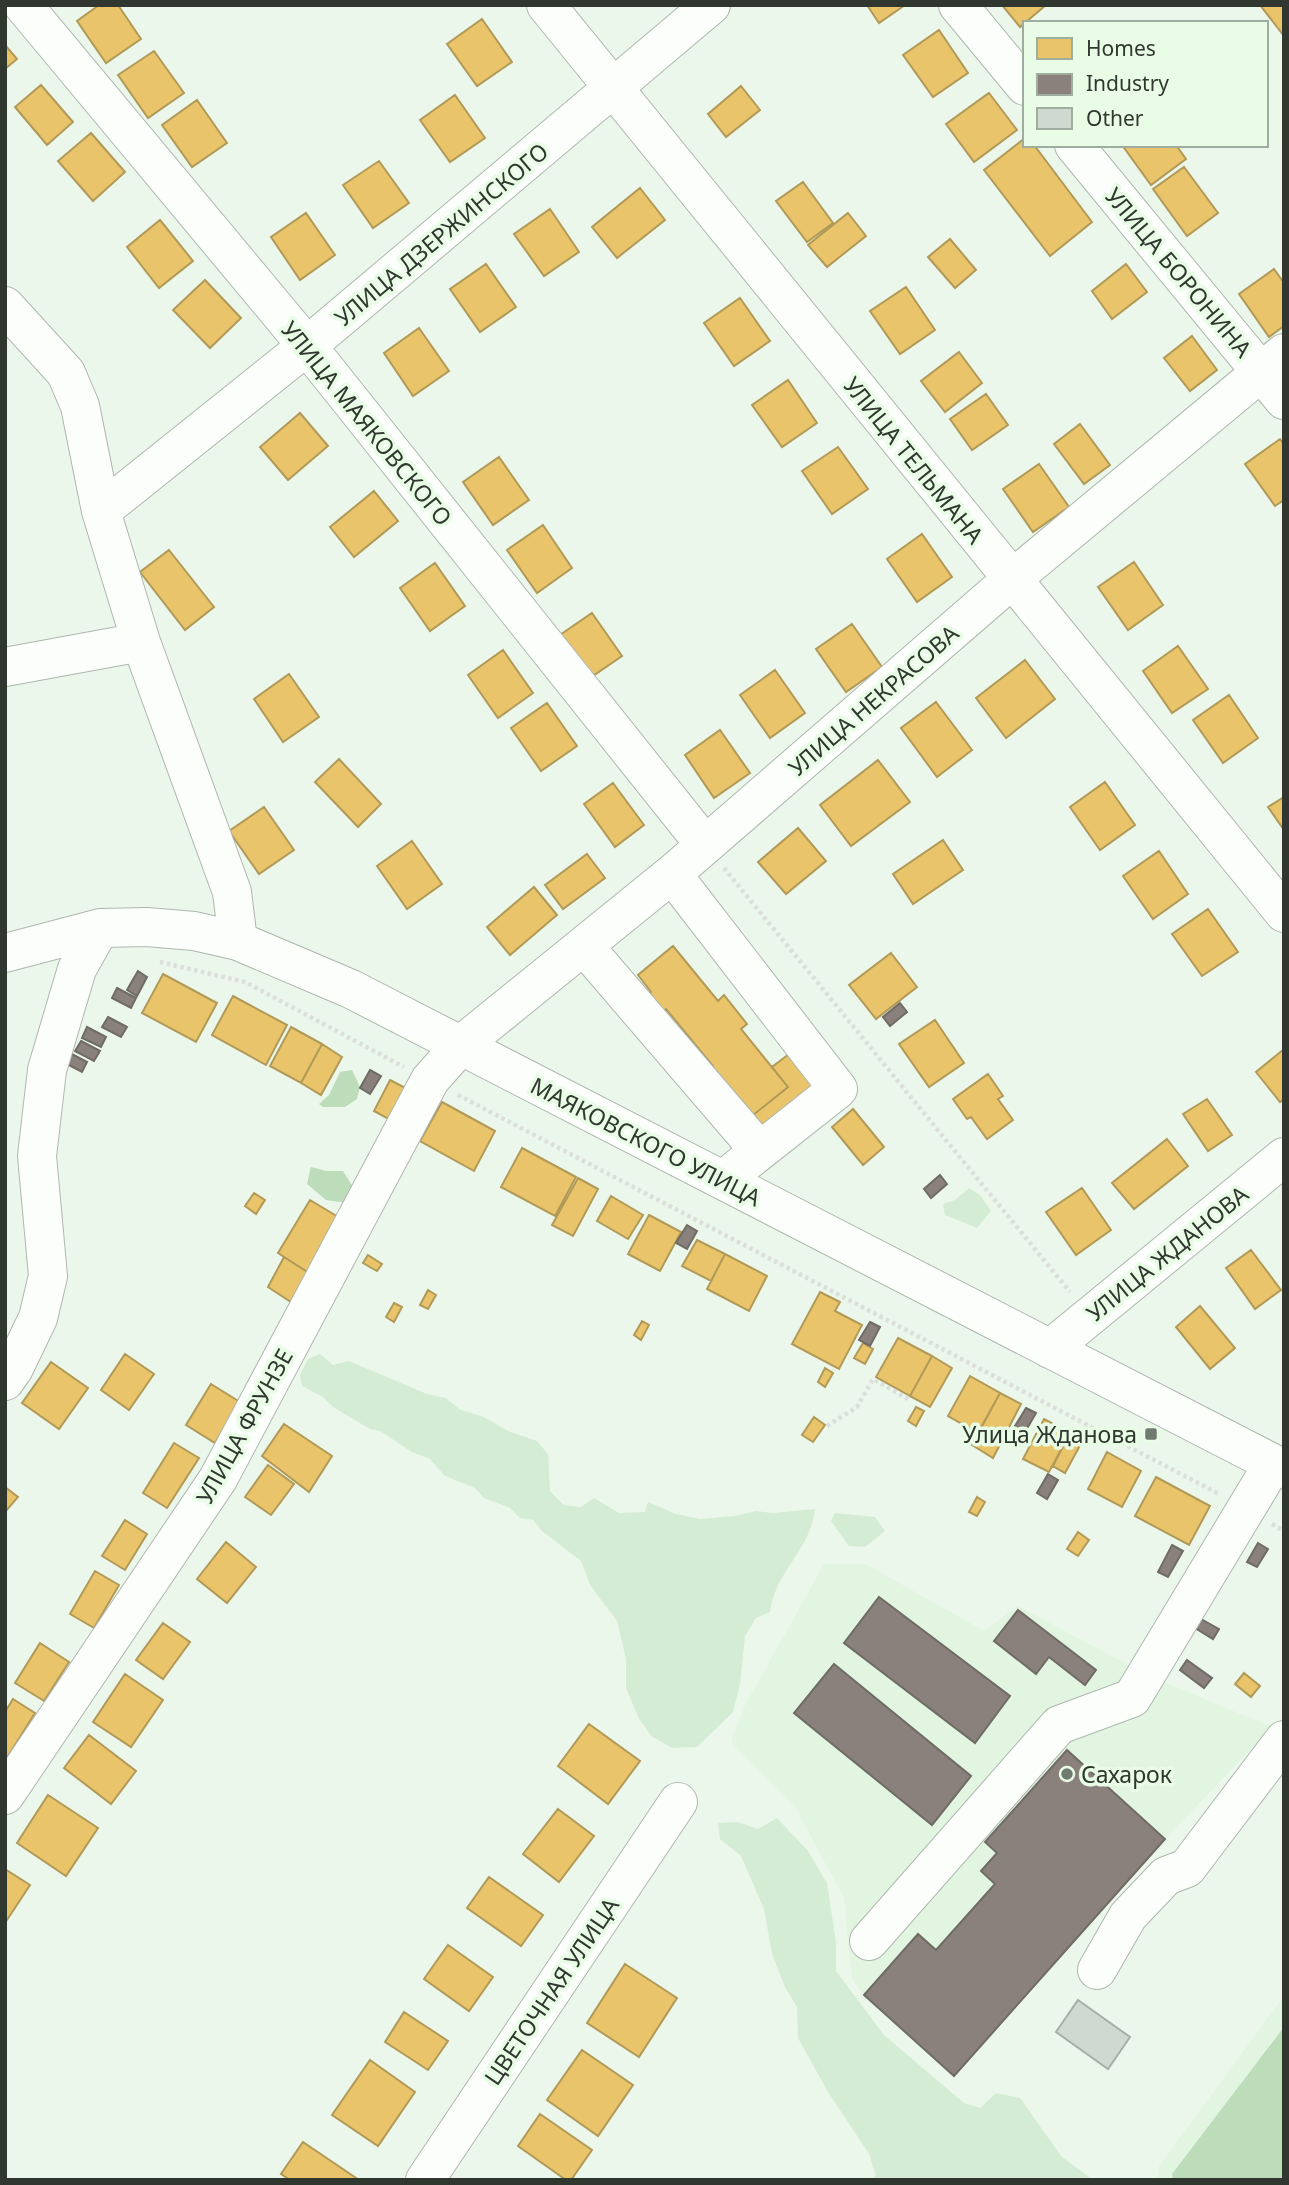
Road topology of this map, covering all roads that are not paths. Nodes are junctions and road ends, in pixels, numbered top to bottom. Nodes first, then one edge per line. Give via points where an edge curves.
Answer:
1 (23, 5) edge
2 (546, 5) edge
3 (711, 5) edge
4 (958, 5) edge
5 (1023, 84) edge
6 (615, 88) junction
7 (1076, 147) edge
8 (5, 306) edge
9 (307, 346) junction
10 (1276, 375) edge
11 (101, 511) junction
12 (1011, 580) junction
13 (141, 642) junction
14 (5, 667) edge
15 (705, 845) junction
16 (672, 874) junction
17 (1284, 914) edge
18 (100, 928) junction
19 (238, 942) junction
20 (584, 947) junction
21 (5, 953) edge
22 (461, 1045) junction
23 (759, 1150) junction
24 (1284, 1157) edge
25 (723, 1180) junction
26 (1050, 1349) junction
27 (5, 1381) edge
28 (1278, 1467) edge
29 (1284, 1740) edge
30 (5, 1795) edge
31 (678, 1802) dead end
32 (869, 1941) dead end
33 (1097, 1970) dead end
34 (425, 2180) edge

1 - 9 street, УЛИЦА МАЯКОВСКОГО
2 - 6 street, УЛИЦА ТЕЛЬМАНА
3 - 6 street, УЛИЦА ДЗЕРЖИНСКОГО
4 - 5 street
6 - 9 street, УЛИЦА ДЗЕРЖИНСКОГО
6 - 12 street, УЛИЦА ТЕЛЬМАНА
7 - 10 street, УЛИЦА БОРОНИНА
8 - 11 street via 66,373 79,406
9 - 11 street, УЛИЦА ДЗЕРЖИНСКОГО
9 - 15 street, УЛИЦА МАЯКОВСКОГО
10 - 12 street, УЛИЦА НЕКРАСОВА
11 - 13 street
12 - 15 street, УЛИЦА НЕКРАСОВА
12 - 17 street, УЛИЦА ТЕЛЬМАНА
13 - 14 street
13 - 19 street via 232,892
15 - 16 street, УЛИЦА НЕКРАСОВА
16 - 20 street, УЛИЦА НЕКРАСОВА
16 - 23 street via 838,1089
18 - 19 street, МАЯКОВСКОГО УЛИЦА via 194,931
18 - 21 street, МАЯКОВСКОГО УЛИЦА
18 - 27 street via 77,969 47,1070 37,1156 48,1276 38,1318
19 - 22 street, МАЯКОВСКОГО УЛИЦА via 351,989
20 - 22 street, УЛИЦА НЕКРАСОВА
20 - 23 street
22 - 25 street, МАЯКОВСКОГО УЛИЦА
22 - 30 street, УЛИЦА ФРУНЗЕ via 430,1080 218,1479
23 - 25 street
24 - 26 street, УЛИЦА ЖДАНОВА
25 - 26 street, МАЯКОВСКОГО УЛИЦА
26 - 28 street, МАЯКОВСКОГО УЛИЦА
28 - 32 street via 1246,1509 1132,1698 1059,1725
29 - 33 street via 1187,1868 1166,1875 1128,1916
31 - 34 street, ЦВЕТОЧНАЯ УЛИЦА

